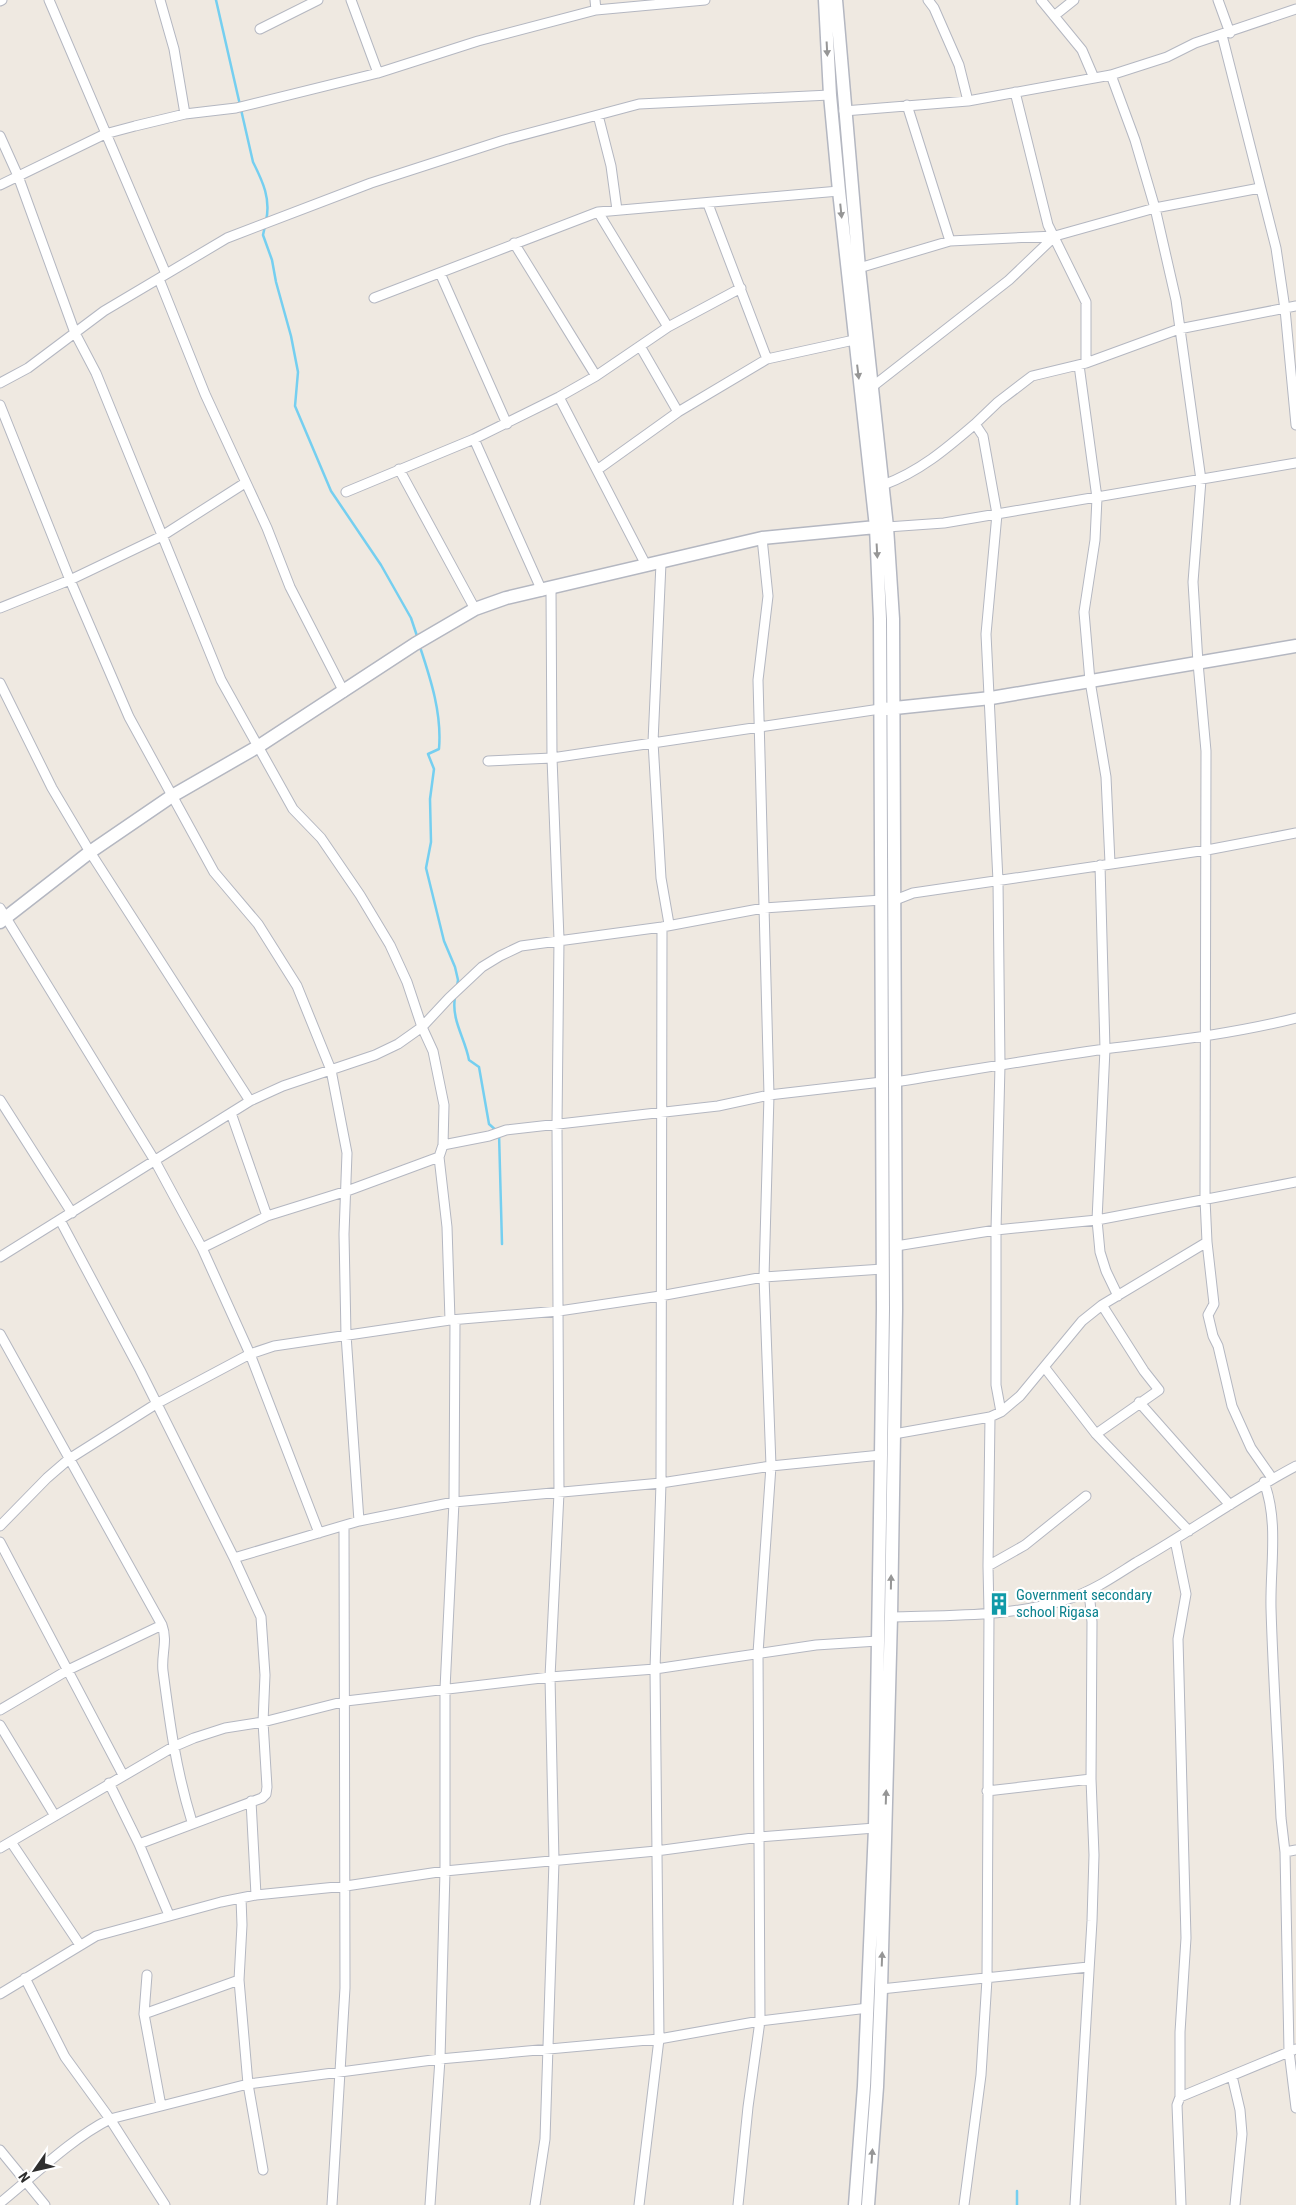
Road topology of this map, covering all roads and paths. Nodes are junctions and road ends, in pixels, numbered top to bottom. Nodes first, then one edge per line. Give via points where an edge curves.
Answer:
1 (49, 0) edge
2 (160, 0) edge
3 (318, 0) edge
4 (351, 0) edge
5 (595, 0) edge
6 (705, 0) edge
7 (825, 0) edge
8 (836, 0) edge
9 (928, 0) edge
10 (1041, 0) edge
11 (1074, 0) edge
12 (1218, 0) edge
13 (1296, 9) edge
14 (596, 10) junction
15 (1054, 16) junction
16 (260, 29) dead end
17 (1226, 34) junction
18 (378, 73) junction
19 (1111, 75) junction
20 (1094, 78) junction
21 (1015, 92) junction
22 (830, 95) junction
23 (968, 100) junction
24 (907, 105) junction
25 (844, 111) junction
26 (185, 114) junction
27 (598, 115) junction
28 (105, 134) junction
29 (0, 136) edge
30 (18, 176) junction
31 (0, 185) edge
32 (1260, 188) junction
33 (839, 191) junction
34 (708, 204) junction
35 (1155, 208) junction
36 (617, 210) junction
37 (598, 212) junction
38 (1055, 236) junction
39 (950, 241) junction
40 (514, 243) junction
41 (859, 268) junction
42 (440, 273) junction
43 (163, 276) junction
44 (741, 288) junction
45 (374, 298) dead end
46 (1296, 306) edge
47 (1285, 309) junction
48 (668, 327) junction
49 (1179, 329) junction
50 (75, 333) junction
51 (854, 340) junction
52 (640, 346) junction
53 (766, 359) junction
54 (1082, 364) junction
55 (596, 376) junction
56 (0, 383) edge
57 (872, 387) junction
58 (559, 398) junction
59 (0, 406) edge
60 (678, 412) junction
61 (507, 424) junction
62 (975, 424) junction
63 (1296, 426) edge
64 (870, 428) junction
65 (474, 440) junction
66 (1296, 463) edge
67 (399, 469) junction
68 (597, 470) junction
69 (1200, 480) junction
70 (245, 483) junction
71 (883, 485) junction
72 (346, 492) dead end
73 (1097, 498) junction
74 (997, 514) junction
75 (882, 527) junction
76 (162, 536) junction
77 (762, 538) junction
78 (661, 563) junction
79 (646, 565) junction
80 (70, 580) junction
81 (546, 590) junction
82 (0, 608) edge
83 (475, 609) junction
84 (1296, 646) edge
85 (1198, 663) junction
86 (1090, 681) junction
87 (0, 683) edge
88 (344, 692) junction
89 (990, 698) junction
90 (886, 709) junction
91 (760, 726) junction
92 (653, 742) junction
93 (259, 746) junction
94 (552, 758) junction
95 (488, 761) dead end
96 (172, 796) junction
97 (1296, 833) edge
98 (1207, 850) junction
99 (90, 852) junction
100 (1110, 863) junction
101 (1100, 865) junction
102 (998, 880) junction
103 (889, 900) junction
104 (764, 908) junction
105 (2, 916) edge
106 (665, 926) junction
107 (559, 939) junction
108 (1296, 1018) edge
109 (422, 1027) junction
110 (1206, 1037) junction
111 (1105, 1050) junction
112 (1000, 1065) junction
113 (331, 1070) junction
114 (888, 1082) junction
115 (769, 1095) junction
116 (0, 1100) edge
117 (250, 1101) junction
118 (663, 1111) junction
119 (231, 1113) junction
120 (557, 1125) junction
121 (444, 1145) junction
122 (440, 1157) junction
123 (155, 1161) junction
124 (1296, 1182) edge
125 (347, 1191) junction
126 (1205, 1199) junction
127 (72, 1213) junction
128 (267, 1216) junction
129 (60, 1220) junction
130 (1098, 1220) junction
131 (996, 1230) junction
132 (1207, 1242) junction
133 (896, 1246) junction
134 (202, 1248) junction
135 (0, 1257) edge
136 (883, 1269) junction
137 (764, 1277) junction
138 (660, 1296) junction
139 (1118, 1296) junction
140 (1102, 1305) junction
141 (558, 1311) junction
142 (452, 1320) junction
143 (0, 1334) edge
144 (346, 1335) junction
145 (250, 1354) junction
146 (1045, 1368) junction
147 (1139, 1402) junction
148 (156, 1404) junction
149 (1002, 1412) junction
150 (990, 1417) junction
151 (894, 1434) junction
152 (1096, 1434) junction
153 (881, 1455) junction
154 (69, 1459) junction
155 (771, 1466) junction
156 (1296, 1466) edge
157 (1268, 1480) junction
158 (661, 1483) junction
159 (559, 1493) junction
160 (1086, 1496) dead end
161 (454, 1502) junction
162 (1230, 1505) junction
163 (359, 1521) junction
164 (0, 1526) edge
165 (344, 1526) junction
166 (1189, 1531) junction
167 (319, 1533) junction
168 (1175, 1540) junction
169 (0, 1542) edge
170 (234, 1558) junction
171 (988, 1566) junction
172 (1089, 1591) junction
173 (989, 1613) junction
174 (891, 1617) junction
175 (162, 1625) junction
176 (878, 1641) junction
177 (758, 1653) junction
178 (655, 1669) junction
179 (68, 1670) junction
180 (550, 1677) junction
181 (445, 1689) junction
182 (346, 1701) junction
183 (0, 1710) edge
184 (263, 1722) junction
185 (0, 1725) edge
186 (173, 1747) junction
187 (123, 1776) junction
188 (1091, 1779) junction
189 (109, 1783) junction
190 (987, 1791) junction
191 (252, 1802) junction
192 (55, 1816) junction
193 (192, 1822) junction
194 (875, 1828) junction
195 (760, 1837) junction
196 (11, 1842) junction
197 (139, 1844) junction
198 (0, 1848) edge
199 (1296, 1850) edge
200 (656, 1851) junction
201 (1285, 1852) junction
202 (554, 1861) junction
203 (445, 1871) junction
204 (346, 1886) junction
205 (256, 1896) junction
206 (241, 1898) junction
207 (169, 1915) junction
208 (80, 1944) junction
209 (1088, 1967) junction
210 (147, 1975) dead end
211 (25, 1978) junction
212 (987, 1979) junction
213 (239, 1980) junction
214 (881, 1989) junction
215 (0, 1994) edge
216 (868, 2008) junction
217 (144, 2014) junction
218 (760, 2021) junction
219 (659, 2039) junction
220 (547, 2049) junction
221 (1292, 2050) edge
222 (440, 2059) junction
223 (340, 2072) junction
224 (1232, 2076) junction
225 (248, 2084) junction
226 (1180, 2097) junction
227 (161, 2106) junction
228 (1296, 2108) edge
229 (110, 2119) junction
230 (0, 2150) edge
231 (263, 2170) dead end
232 (27, 2181) junction
233 (0, 2203) edge
234 (45, 2205) edge
235 (165, 2205) edge
236 (332, 2205) edge
237 (430, 2205) edge
238 (534, 2205) edge
239 (639, 2205) edge
240 (738, 2205) edge
241 (855, 2205) edge
242 (868, 2205) edge
243 (964, 2205) edge
244 (1075, 2205) edge
245 (1181, 2205) edge
246 (1235, 2205) edge

1 - 28 street
2 - 26 street via 174,50
3 - 16 street
4 - 18 street
5 - 14 street
6 - 14 street
7 -> 22 main road
8 - 25 main road
9 - 23 street via 958,65
10 - 15 street
11 - 15 street
12 - 17 street
13 - 17 street
14 - 18 street via 478,41
15 - 20 street via 1082,50
17 - 19 street
17 - 32 street
18 - 26 street via 236,108
19 - 20 street
19 - 35 street
20 - 21 street
21 - 23 street
21 - 38 street via 1048,225
22 - 27 street via 638,104
22 - 33 main road
23 - 24 street
24 - 25 street
24 - 39 street
25 - 41 main road
26 - 28 street
27 - 36 street via 611,166
27 - 43 street via 504,140 371,183 227,238
28 - 30 street
28 - 43 street
29 - 30 street
30 - 31 street
30 - 50 street
32 - 35 street
32 - 47 street via 1276,248
33 - 34 street
33 -> 51 main road
34 - 36 street
34 - 44 street
35 - 38 street
35 - 49 street via 1176,300
36 - 37 street
37 - 40 street
37 - 48 street
38 - 39 street
38 - 54 street via 1086,302
38 - 57 street via 1009,280
39 - 41 street
40 - 42 street
40 - 55 street
41 - 57 main road
42 - 45 street
42 - 61 street
43 - 50 street via 104,311
43 - 70 street via 205,394
44 - 48 street
44 - 53 street
46 - 47 street
47 - 49 street
47 - 63 street
48 - 52 street
49 - 54 street
49 - 69 street
50 - 56 street via 28,368
50 - 76 street via 96,373
51 - 53 street
51 -> 64 main road
52 - 55 street
52 - 60 street
53 - 60 street
54 - 62 street via 1032,376
54 - 73 street
55 - 58 street
57 - 64 main road
58 - 61 street
58 - 68 street
59 - 80 street
60 - 68 street
61 - 65 street
62 - 71 street via 923,466 904,478
62 - 74 street via 983,436
64 - 71 main road
64 - 75 main road
65 - 67 street
65 - 81 street
66 - 69 street
67 - 72 street
67 - 83 street
68 - 79 street
69 - 73 street
69 - 85 street via 1193,582
70 - 76 street
70 - 88 street via 290,587
71 - 75 main road
73 - 74 street
73 - 86 street via 1084,612
74 - 75 street via 944,524
74 - 89 street via 986,634
75 - 77 main road
75 - 90 main road via 880,619
76 - 80 street
76 - 93 street via 221,680
77 - 78 main road
77 - 91 street via 768,596 758,680
78 - 79 main road
78 - 92 street
79 - 81 main road
80 - 82 street
80 - 96 street via 129,717
81 - 83 main road via 506,598
81 - 94 street
83 - 88 main road via 426,637
84 - 85 main road
85 - 86 main road
85 - 98 street via 1206,751
86 - 89 main road
86 - 100 street via 1106,777
87 - 99 street via 52,788
88 - 93 main road
89 - 90 main road
89 - 102 street
90 - 91 street
90 - 103 main road
91 - 92 street
91 - 104 street
92 - 94 street
92 - 106 street
93 - 96 main road
93 - 109 street via 293,809 321,838 390,945
94 - 95 street
94 - 107 street
96 - 99 main road
96 - 113 street via 214,872 258,924 297,986
97 - 98 street
98 - 100 street
98 - 110 street
99 - 105 main road
99 - 117 street
100 - 101 street
101 - 102 street
101 - 111 street
102 - 103 street via 913,893
102 - 112 street
103 - 104 street
103 - 114 main road
104 - 106 street
104 - 115 street
105 - 123 street
106 - 107 street
106 - 118 street
107 - 109 street via 522,946 482,967
107 - 120 street
108 - 110 street
109 - 113 street via 398,1044
109 - 121 street via 434,1051 439,1073 444,1106
110 - 111 street
110 - 126 street
111 - 112 street
111 - 130 street
112 - 114 street
112 - 131 street
113 - 117 street
113 - 125 street via 347,1152
114 - 115 street
114 - 133 main road
114 - 136 main road
115 - 118 street via 718,1106
115 - 137 street
116 - 127 street
117 - 119 street
118 - 120 street
118 - 138 street
119 - 123 street
119 - 128 street
120 - 121 street via 506,1130
120 - 141 street
121 - 122 street
122 - 125 street
122 - 142 street
123 - 127 street
123 - 134 street
124 - 126 street
125 - 128 street
125 - 144 street via 344,1234
126 - 130 street
126 - 132 street
127 - 129 street
128 - 134 street
129 - 135 street
129 - 148 street
130 - 131 street
130 - 139 street via 1100,1252
131 - 133 street
131 - 149 street via 996,1385
132 - 139 street
132 - 157 street via 1214,1304 1208,1315 1213,1336 1232,1406
133 - 151 main road
134 - 145 street
136 - 137 street
136 - 153 main road
137 - 138 street
137 - 155 street
138 - 141 street
138 - 158 street
139 - 140 street
140 - 146 street via 1082,1321
140 - 147 street via 1159,1390
141 - 142 street
141 - 159 street
142 - 144 street
142 - 161 street
143 - 154 street
144 - 145 street via 274,1346
144 - 163 street
145 - 148 street
145 - 167 street
146 - 149 street
146 - 152 street
147 - 152 street
147 - 162 street
148 - 154 street
148 - 170 street
149 - 150 street
150 - 151 street
150 - 171 street
174 -> 151 main road
152 - 166 street
153 - 155 street
153 - 176 main road
154 - 164 street
154 - 175 street
155 - 158 street
155 - 177 street
156 - 157 street
157 - 162 street
157 - 201 street via 1272,1520 1271,1607
158 - 159 street
158 - 178 street
159 - 161 street
159 - 180 street
160 - 171 street via 1025,1545
161 - 163 street
161 - 181 street
162 - 166 street
163 - 165 street
165 - 167 street
165 - 182 street
166 - 168 street
167 - 170 street
168 - 172 street
168 - 226 street via 1186,1594 1178,1639 1186,1938
169 - 179 street
170 - 184 street via 261,1617 265,1675
171 - 173 street
172 - 173 street via 1004,1613
172 - 188 street via 1092,1622
173 - 174 street
173 - 190 street
214 -> 174 main road
175 - 179 street
175 - 186 street via 166,1634 163,1666
176 - 177 street via 816,1644
176 - 194 main road
177 - 178 street
177 - 195 street
178 - 180 street
178 - 200 street
179 - 183 street
179 - 187 street
180 - 181 street
180 - 202 street
181 - 182 street
181 - 203 street
182 - 184 street
182 - 204 street
184 - 186 street via 225,1728
184 - 191 street via 267,1787 266,1794
185 - 192 street
186 - 187 street
186 - 193 street
187 - 189 street
188 - 190 street
188 - 209 street via 1094,1855
189 - 192 street
189 - 197 street
190 - 212 street
191 - 193 street
191 - 205 street
192 - 196 street
193 - 197 street
194 - 195 street
194 - 216 main road
195 - 200 street
195 - 218 street
196 - 198 street
196 - 208 street
197 - 207 street
199 - 201 street
200 - 202 street
200 - 219 street
201 - 221 street
202 - 203 street
202 - 220 street
203 - 204 street
203 - 222 street
204 - 205 street
204 - 223 street
205 - 206 street
206 - 207 street
206 - 213 street
207 - 208 street via 96,1936
208 - 211 street
209 - 212 street
209 - 244 street
210 - 217 street
211 - 215 street
211 - 229 street via 65,2057
212 - 214 street
212 - 243 street via 981,2075
213 - 217 street
213 - 225 street
242 -> 214 main road
216 - 218 street
216 - 241 main road
217 - 227 street
218 - 219 street
218 - 240 street
219 - 220 street
219 - 239 street
220 - 222 street
220 - 238 street via 544,2139
221 - 224 street
221 - 228 street
222 - 223 street
222 - 237 street
223 - 225 street
223 - 236 street
224 - 226 street
224 - 246 street via 1242,2134
225 - 227 street
225 - 231 street
226 - 245 street via 1177,2105
227 - 229 street
229 - 232 street via 88,2132
229 - 235 street
230 - 232 street
232 - 233 street
232 - 234 street

